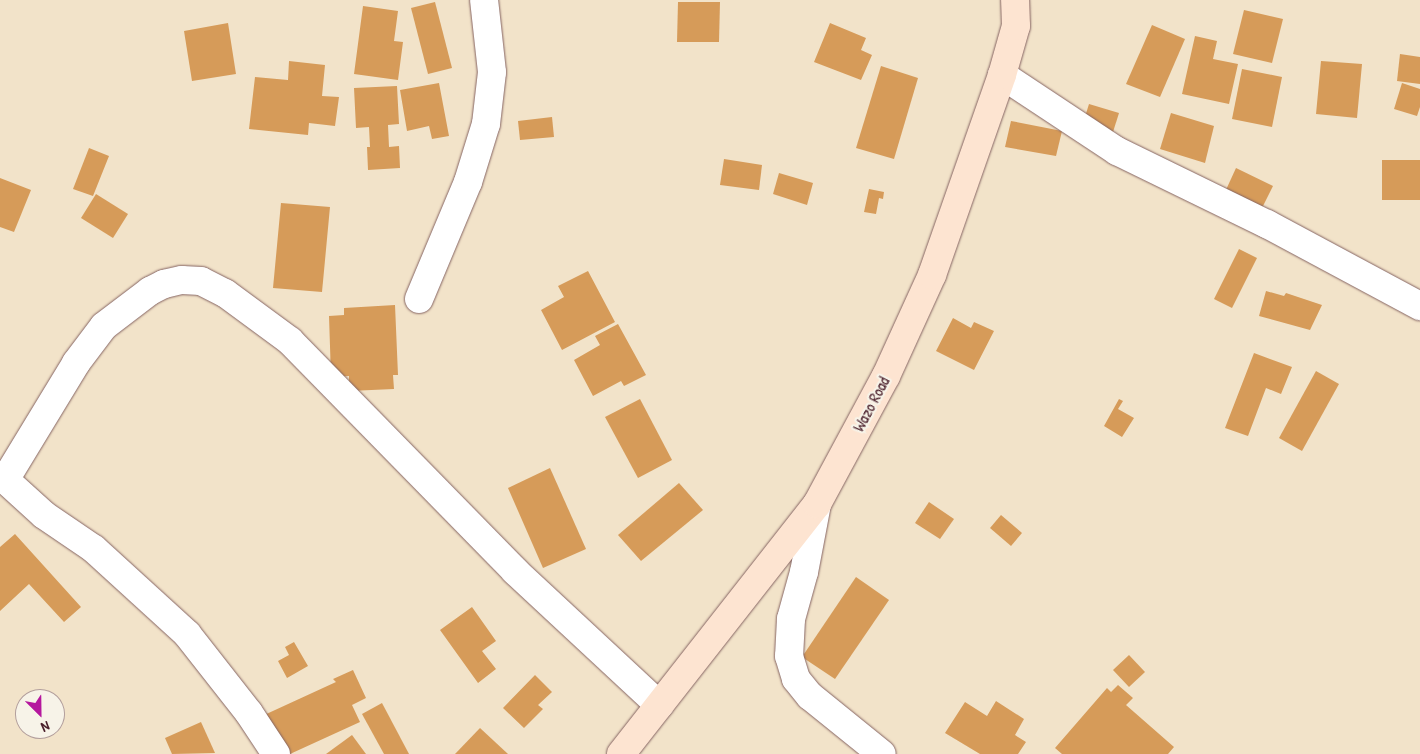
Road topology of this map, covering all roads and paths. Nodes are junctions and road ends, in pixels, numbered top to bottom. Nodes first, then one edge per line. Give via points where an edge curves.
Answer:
1 (484, 0) edge
2 (1015, 0) edge
3 (1002, 75) junction
4 (419, 299) dead end
5 (1420, 306) edge
6 (3, 478) edge
7 (816, 504) junction
8 (659, 705) junction
9 (276, 754) edge
10 (621, 754) edge
11 (882, 754) edge

1 - 4 street via 492,72 486,124 468,182
2 - 3 main road, Wazo Road via 1016,26
3 - 5 street via 1116,151 1267,224
3 - 7 main road, Wazo Road via 932,275 886,376
6 - 8 street via 76,363 104,326 164,284 182,280 201,282 225,293 290,341 515,571
6 - 9 street via 44,514 94,549 188,634 250,713
7 - 8 main road, Wazo Road
7 - 11 street via 804,572 791,619 789,656 796,679 810,696
8 - 10 main road, Wazo Road

